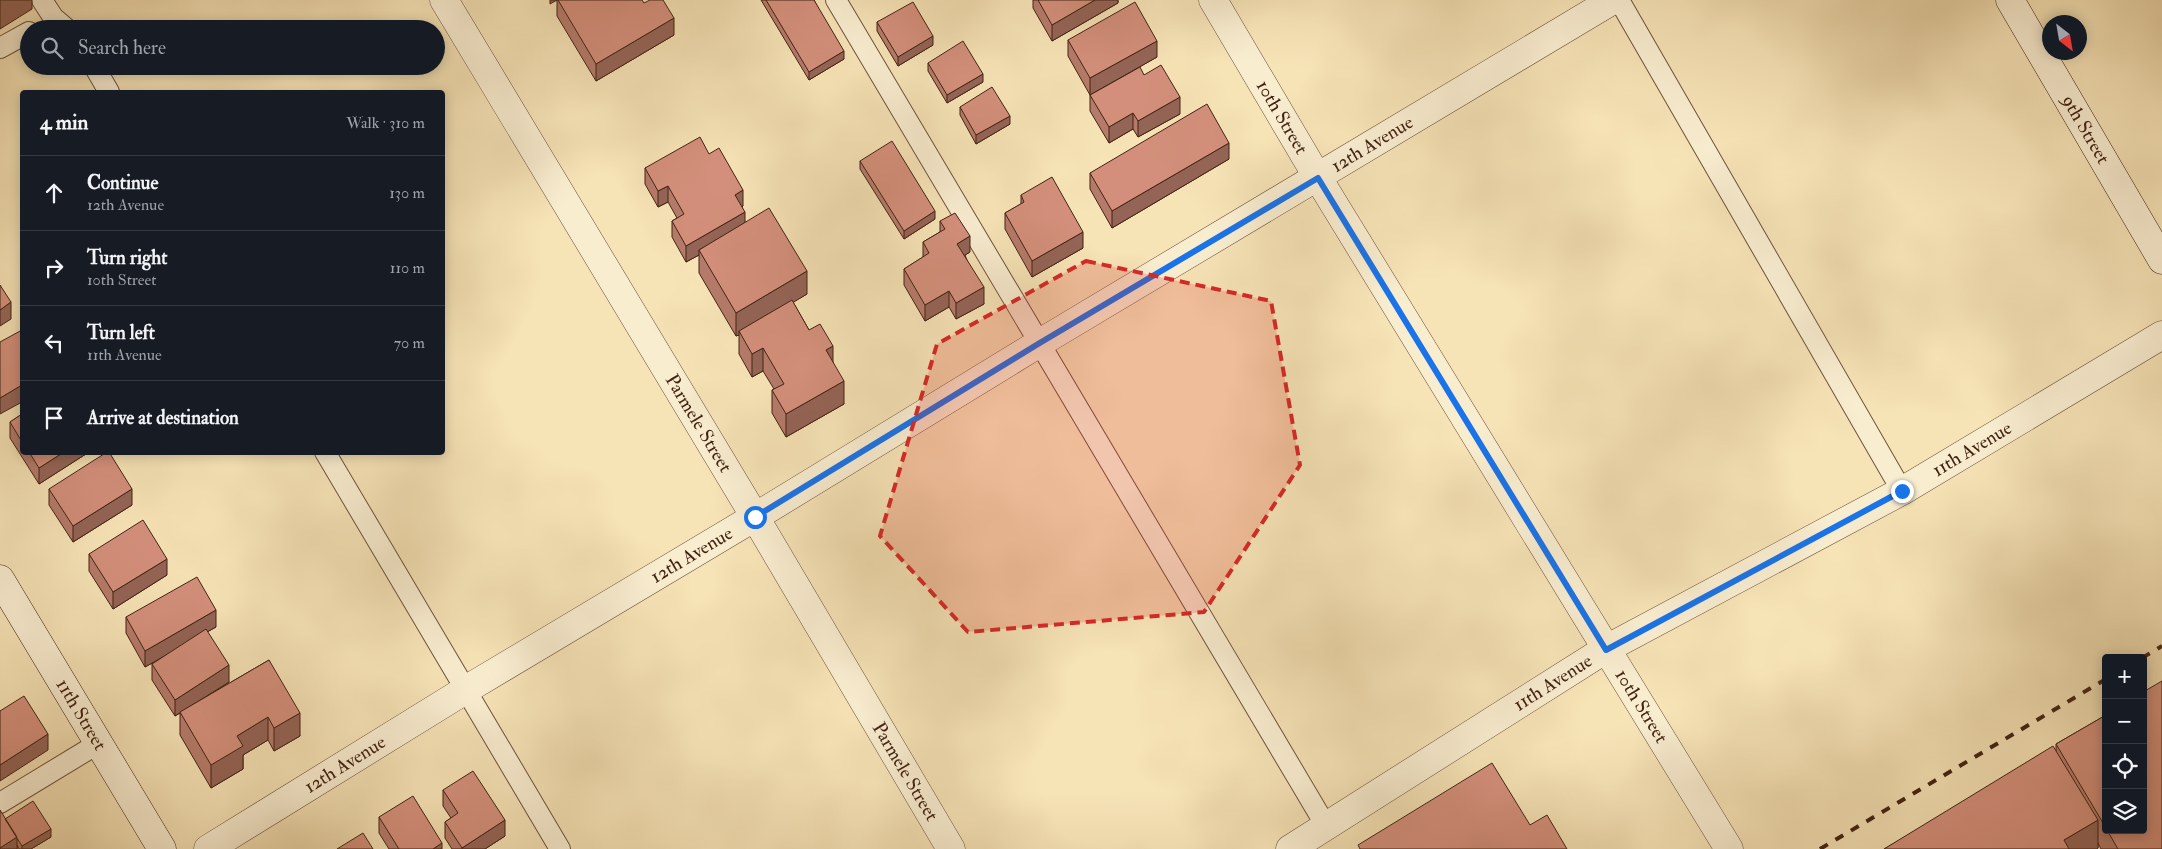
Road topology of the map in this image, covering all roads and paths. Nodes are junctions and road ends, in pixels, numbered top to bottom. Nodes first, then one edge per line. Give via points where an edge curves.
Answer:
1 (42, 0) edge
2 (444, 0) edge
3 (836, 0) edge
4 (1214, 0) edge
5 (1613, 0) edge
6 (1619, 0) edge
7 (2010, 0) edge
8 (58, 20) edge
9 (20, 37) edge
10 (0, 48) edge
11 (100, 75) edge
12 (109, 90) edge
13 (1318, 178) junction
14 (2162, 260) edge
15 (2162, 335) edge
16 (1038, 344) junction
17 (328, 455) edge
18 (1902, 491) junction
19 (755, 517) junction
20 (0, 579) edge
21 (1606, 650) junction
22 (467, 689) junction
23 (100, 743) junction
24 (0, 804) edge
25 (1326, 826) junction
26 (162, 849) edge
27 (208, 849) edge
28 (560, 849) edge
29 (951, 849) edge
30 (1290, 849) edge
31 (1729, 849) edge

1 - 8 lane
2 - 19 street, Parmele Street
3 - 16 lane
4 - 13 street, 10th Street
5 - 13 street, 12th Avenue
6 - 18 lane
7 - 14 street, 9th Street
9 - 10 lane
11 - 12 lane
13 - 16 street, 12th Avenue
13 - 21 street, 10th Street
15 - 18 street, 11th Avenue
16 - 19 street, 12th Avenue
16 - 25 lane
17 - 22 lane
18 - 21 street, 11th Avenue
19 - 22 street, 12th Avenue
19 - 29 street, Parmele Street
20 - 23 street, 11th Street
21 - 25 street, 11th Avenue
21 - 31 street, 10th Street
22 - 27 street, 12th Avenue
22 - 28 lane
23 - 24 lane
23 - 26 street, 11th Street
25 - 30 street, 11th Avenue

